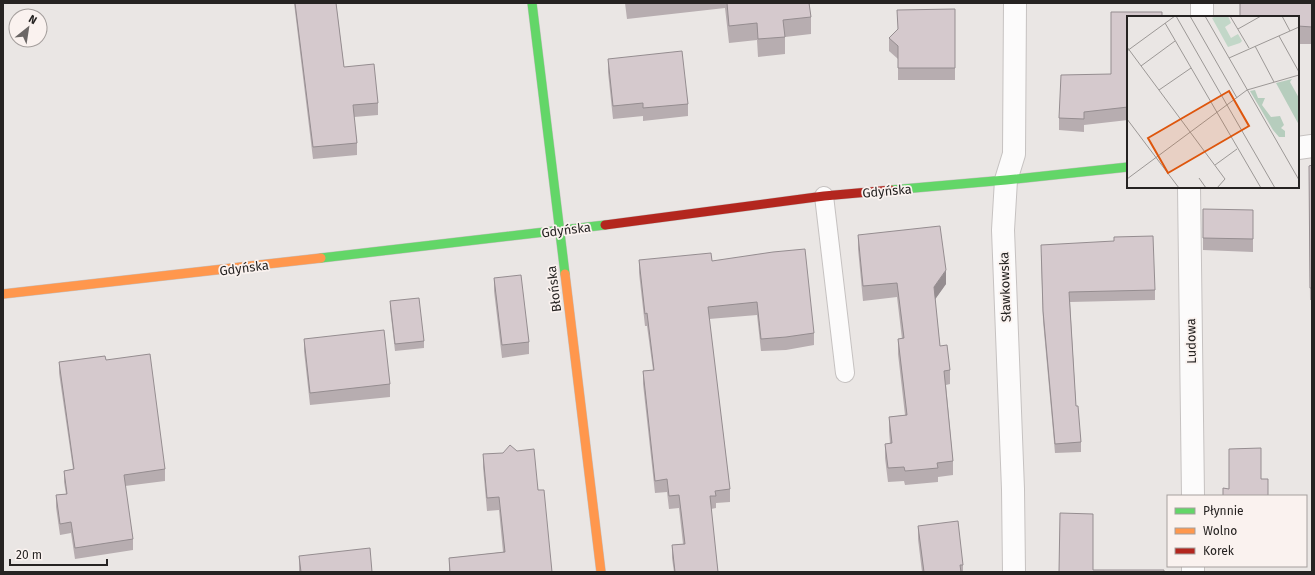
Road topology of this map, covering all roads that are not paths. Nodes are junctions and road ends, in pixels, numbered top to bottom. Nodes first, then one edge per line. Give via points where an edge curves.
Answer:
1 (532, 3) edge
2 (1015, 3) edge
3 (1202, 3) edge
4 (1202, 16) edge
5 (1312, 146) edge
6 (1299, 148) edge
7 (1127, 167) edge
8 (1006, 180) junction
9 (1189, 188) edge
10 (824, 196) junction
11 (560, 231) junction
12 (3, 294) edge
13 (845, 374) dead end
14 (1193, 495) edge
15 (601, 572) edge
16 (1014, 572) edge

1 - 11 street, Błońska
2 - 8 street, Sławkowska via 1014,154
3 - 4 street
5 - 6 street
7 - 8 street, Gdyńska
8 - 10 street, Gdyńska
8 - 16 street, Sławkowska via 1003,230
9 - 14 street, Ludowa
10 - 11 street, Gdyńska
10 - 13 lane
11 - 12 street, Gdyńska
11 - 15 street, Błońska

